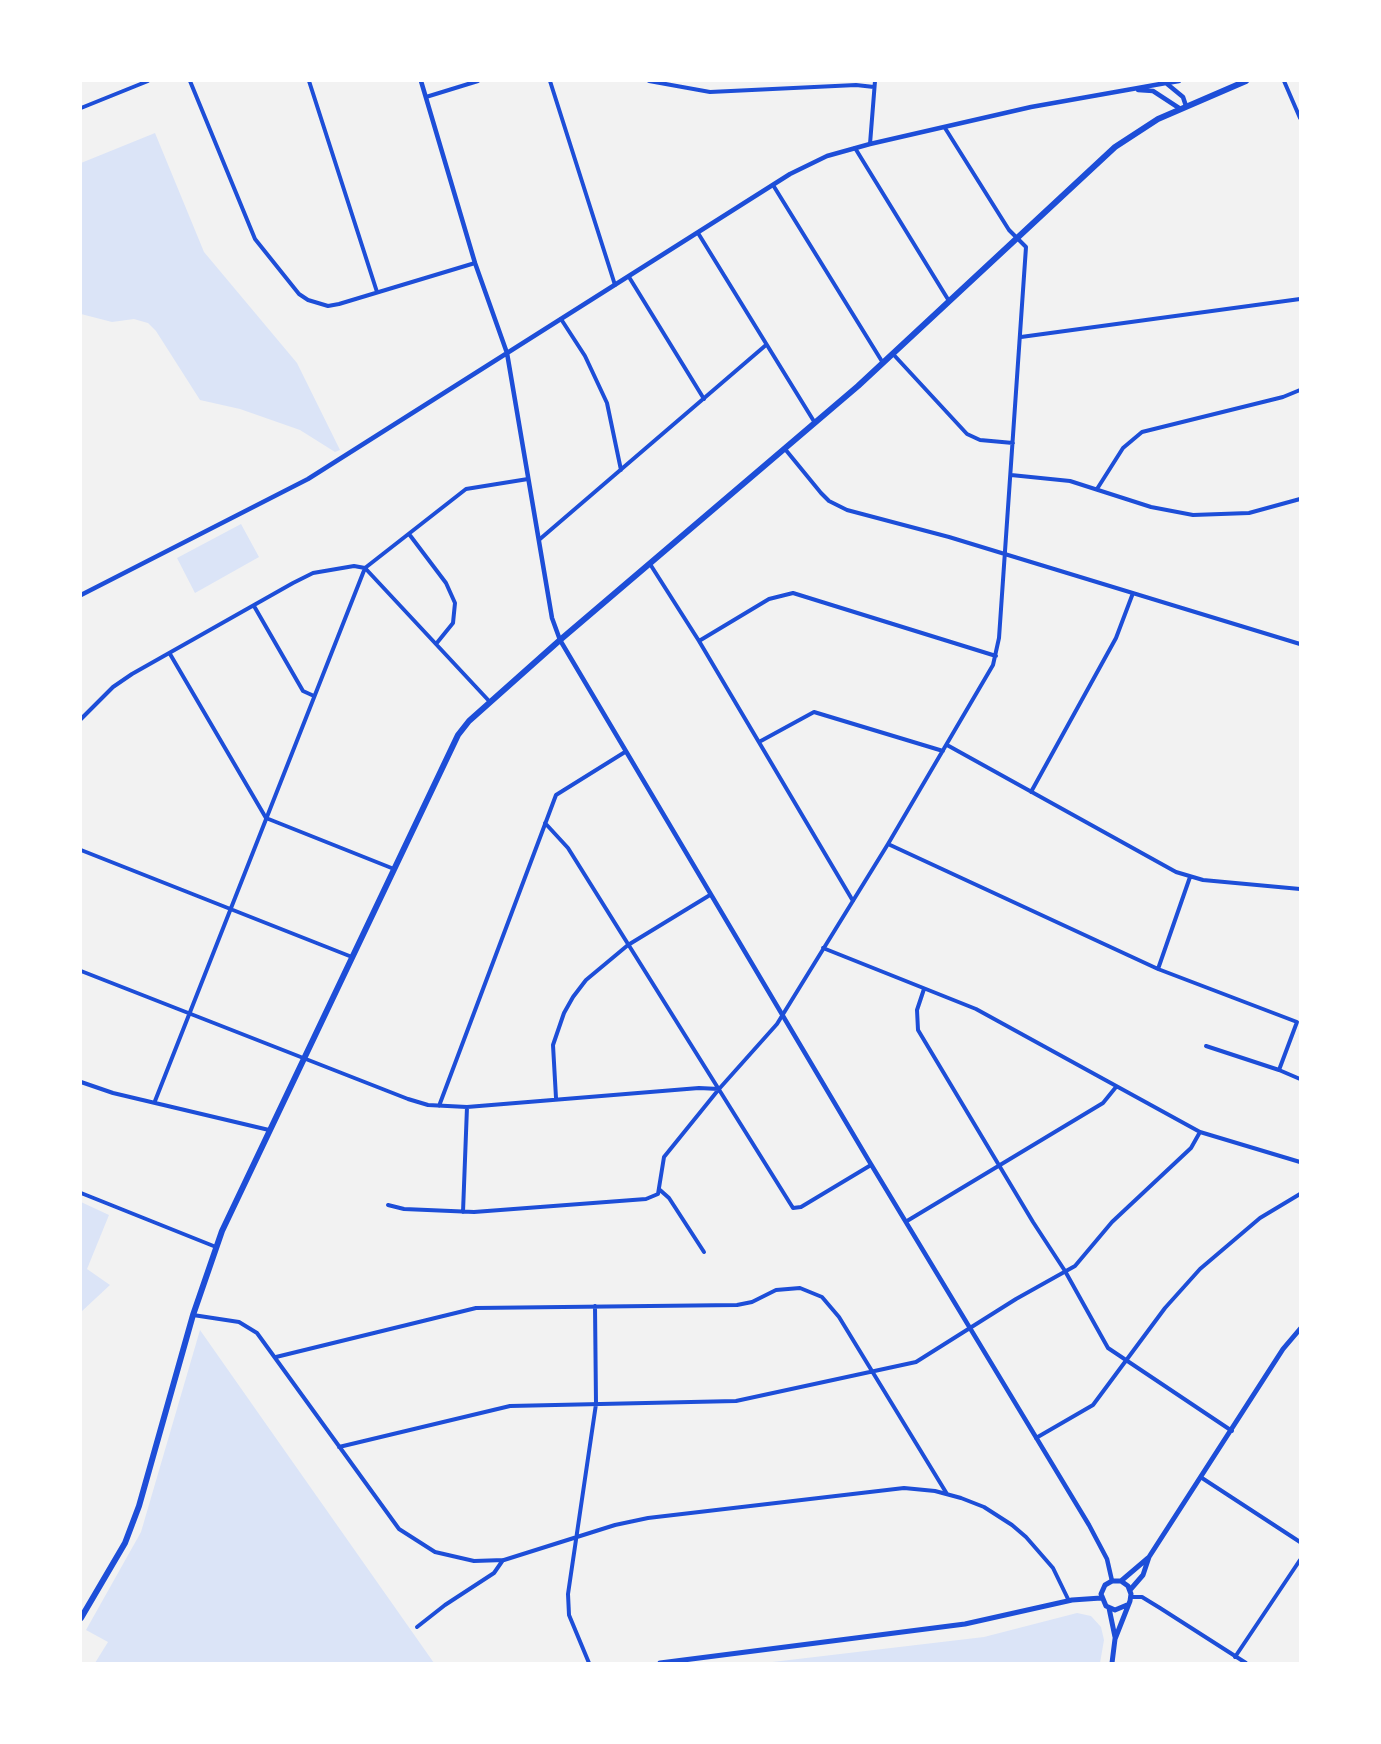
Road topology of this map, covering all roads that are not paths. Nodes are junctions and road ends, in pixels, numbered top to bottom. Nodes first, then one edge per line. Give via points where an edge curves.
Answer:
1 (148, 81) edge
2 (190, 81) edge
3 (309, 81) edge
4 (421, 81) edge
5 (478, 81) edge
6 (550, 81) edge
7 (649, 81) edge
8 (875, 81) edge
9 (1179, 81) edge
10 (1246, 81) edge
11 (1284, 81) edge
12 (1166, 83) junction
13 (874, 87) junction
14 (1129, 90) junction
15 (426, 97) junction
16 (1186, 106) junction
17 (81, 108) edge
18 (1179, 108) junction
19 (1300, 118) edge
20 (945, 128) junction
21 (870, 144) junction
22 (855, 148) junction
23 (773, 185) junction
24 (698, 232) junction
25 (1018, 238) junction
26 (475, 263) junction
27 (629, 277) junction
28 (615, 285) junction
29 (377, 292) junction
30 (1300, 299) edge
31 (949, 301) junction
32 (561, 319) junction
33 (1021, 337) junction
34 (766, 345) junction
35 (507, 353) junction
36 (893, 354) junction
37 (883, 363) junction
38 (1300, 390) edge
39 (704, 399) junction
40 (815, 423) junction
41 (1013, 443) junction
42 (785, 449) junction
43 (621, 470) junction
44 (1011, 475) junction
45 (528, 479) junction
46 (1097, 489) junction
47 (1300, 499) edge
48 (409, 534) junction
49 (540, 539) junction
50 (1004, 554) junction
51 (650, 564) junction
52 (365, 568) junction
53 (1133, 593) junction
54 (81, 595) edge
55 (254, 606) junction
56 (560, 640) junction
57 (699, 641) junction
58 (436, 644) junction
59 (1300, 644) edge
60 (170, 654) junction
61 (996, 656) junction
62 (314, 696) junction
63 (490, 702) junction
64 (81, 719) edge
65 (759, 742) junction
66 (947, 745) junction
67 (944, 751) junction
68 (625, 752) junction
69 (1031, 792) junction
70 (266, 818) junction
71 (545, 823) junction
72 (888, 844) junction
73 (81, 850) edge
74 (394, 869) junction
75 (1191, 877) junction
76 (1300, 889) edge
77 (710, 895) junction
78 (853, 901) junction
79 (230, 909) junction
80 (628, 945) junction
81 (823, 948) junction
82 (352, 957) junction
83 (1158, 969) junction
84 (81, 971) edge
85 (924, 989) junction
86 (189, 1013) junction
87 (782, 1015) junction
88 (1206, 1046) dead end
89 (305, 1059) junction
90 (1279, 1070) junction
91 (1300, 1079) edge
92 (81, 1082) edge
93 (1116, 1087) junction
94 (719, 1089) junction
95 (556, 1098) junction
96 (155, 1101) junction
97 (439, 1106) junction
98 (467, 1107) junction
99 (269, 1130) junction
100 (1200, 1132) junction
101 (1300, 1162) edge
102 (871, 1166) junction
103 (999, 1166) junction
104 (660, 1190) junction
105 (81, 1192) edge
106 (1300, 1194) edge
107 (388, 1205) dead end
108 (463, 1212) junction
109 (907, 1221) junction
110 (216, 1246) junction
111 (704, 1252) dead end
112 (1065, 1271) junction
113 (595, 1306) junction
114 (193, 1315) junction
115 (970, 1329) junction
116 (1300, 1329) edge
117 (276, 1357) junction
118 (1125, 1360) junction
119 (872, 1371) junction
120 (596, 1404) junction
121 (1232, 1431) junction
122 (1036, 1438) junction
123 (339, 1447) junction
124 (1202, 1478) junction
125 (947, 1494) junction
126 (576, 1537) junction
127 (1300, 1542) edge
128 (1149, 1557) junction
129 (504, 1560) junction
130 (1300, 1560) edge
131 (1112, 1581) junction
132 (1121, 1581) junction
133 (1130, 1594) junction
134 (1101, 1598) junction
135 (1069, 1601) junction
136 (84, 1605) edge
137 (1127, 1605) junction
138 (1109, 1608) junction
139 (81, 1618) edge
140 (417, 1627) dead end
141 (1115, 1639) junction
142 (1235, 1657) junction
143 (589, 1663) edge
144 (660, 1663) edge
145 (1112, 1663) edge
146 (1246, 1663) edge

1 - 17 street
2 - 29 street via 255,239 299,294 328,306
3 - 29 street
4 - 15 street
5 - 15 street
6 - 28 street
7 - 13 street via 710,92
8 - 13 street
9 - 12 street
10 - 16 main road
11 - 19 street
12 - 14 street
12 - 16 street via 1183,96
13 - 21 street
14 - 18 street via 1153,91
14 - 20 street
15 - 26 street
16 - 18 main road
18 - 25 main road via 1115,147
20 - 21 street
20 - 25 street via 1009,230
21 - 22 street
22 - 23 street via 827,156
22 - 31 street
23 - 24 street
23 - 37 street
24 - 27 street
24 - 34 street
25 - 31 main road
25 - 33 street via 1026,247 1027,257
26 - 29 street
26 - 35 street
27 - 28 street
27 - 39 street
28 - 32 street
30 - 33 street
31 - 36 main road
32 - 35 street
32 - 43 street via 585,356 607,403
33 - 41 street
34 - 39 street
34 - 40 street
35 - 45 street
35 - 54 street via 308,479
36 - 37 main road
36 - 41 street via 967,434 980,440
37 - 40 main road
38 - 46 street via 1142,432 1123,448
39 - 43 street
40 - 42 main road
41 - 44 street
42 - 50 street via 820,493 838,506
42 - 51 main road
43 - 49 street
44 - 46 street
44 - 50 street
45 - 48 street via 466,489
45 - 49 street
46 - 47 street via 1193,515 1250,513
48 - 52 street
48 - 58 street via 446,583 455,603 453,623
49 - 56 street via 552,618
50 - 53 street
50 - 61 street
51 - 56 main road
51 - 57 street
52 - 55 street via 354,566 314,573
52 - 58 street
52 - 62 street
53 - 59 street
53 - 69 street via 1116,638
55 - 60 street
55 - 62 street via 303,691
56 - 63 main road
56 - 68 street
57 - 61 street via 769,600 793,593
57 - 65 street
58 - 63 street
60 - 64 street via 113,687
60 - 70 street
61 - 66 street
62 - 70 street
63 - 74 main road via 458,735
65 - 67 street via 814,712
65 - 78 street
66 - 67 street
66 - 69 street
67 - 72 street
68 - 71 street via 556,795
68 - 77 street
69 - 75 street
70 - 74 street
70 - 79 street
71 - 80 street via 568,848
71 - 97 street
72 - 78 street
72 - 83 street
73 - 79 street
74 - 82 main road
75 - 76 street
75 - 83 street
77 - 80 street
77 - 87 street
78 - 81 street
79 - 82 street
79 - 86 street
80 - 94 street
80 - 95 street via 586,980 564,1013 553,1045
81 - 85 street
81 - 87 street
82 - 89 main road
83 - 90 street via 1297,1022
84 - 86 street
85 - 93 street via 976,1009
85 - 103 street via 917,1010 918,1030
86 - 89 street
86 - 96 street
87 - 94 street
87 - 102 street
88 - 90 street
89 - 97 street via 408,1099
89 - 99 main road
90 - 91 street
92 - 96 street
93 - 100 street
93 - 103 street via 1103,1103
94 - 95 street
94 - 102 street via 796,1209
94 - 104 street via 664,1157
95 - 98 street
96 - 99 street
97 - 98 street
98 - 108 street
99 - 110 main road
100 - 101 street
100 - 112 street via 1191,1148 1112,1222 1076,1266
102 - 109 street
103 - 109 street
103 - 112 street
104 - 108 street via 646,1199
104 - 111 street
105 - 110 street
106 - 118 street via 1270,1211 1218,1252 1165,1308
107 - 108 street
109 - 115 street
110 - 114 main road
112 - 115 street
112 - 118 street via 1108,1348
113 - 117 street via 476,1308
113 - 119 street via 737,1305 776,1290 800,1288 818,1295 829,1305
113 - 120 street
114 - 117 street via 249,1326
114 - 136 main road via 139,1506 125,1543
115 - 119 street via 916,1362
115 - 122 street
116 - 121 main road via 1283,1349
117 - 123 street
118 - 121 street
118 - 122 street via 1093,1405
119 - 120 street via 736,1401
119 - 125 street
120 - 123 street via 510,1406
120 - 126 street
121 - 124 main road
122 - 131 street via 1107,1559
123 - 129 street via 399,1529 416,1542 453,1558
124 - 127 street
124 - 128 main road
125 - 126 street via 904,1488 877,1490 657,1516
125 - 135 street via 984,1507 1026,1537 1053,1568
126 - 129 street
126 - 143 street via 568,1608
128 - 132 main road
128 - 133 main road
129 - 140 street via 494,1573
130 - 142 street
131 - 132 main road
131 - 134 main road via 1104,1585
132 - 133 main road
133 - 137 main road
133 - 142 street via 1163,1609
134 - 135 main road
134 - 138 main road
135 - 144 main road via 965,1624
136 - 139 main road
137 - 138 main road
137 - 141 main road
138 - 141 main road
141 - 145 main road
142 - 146 street

